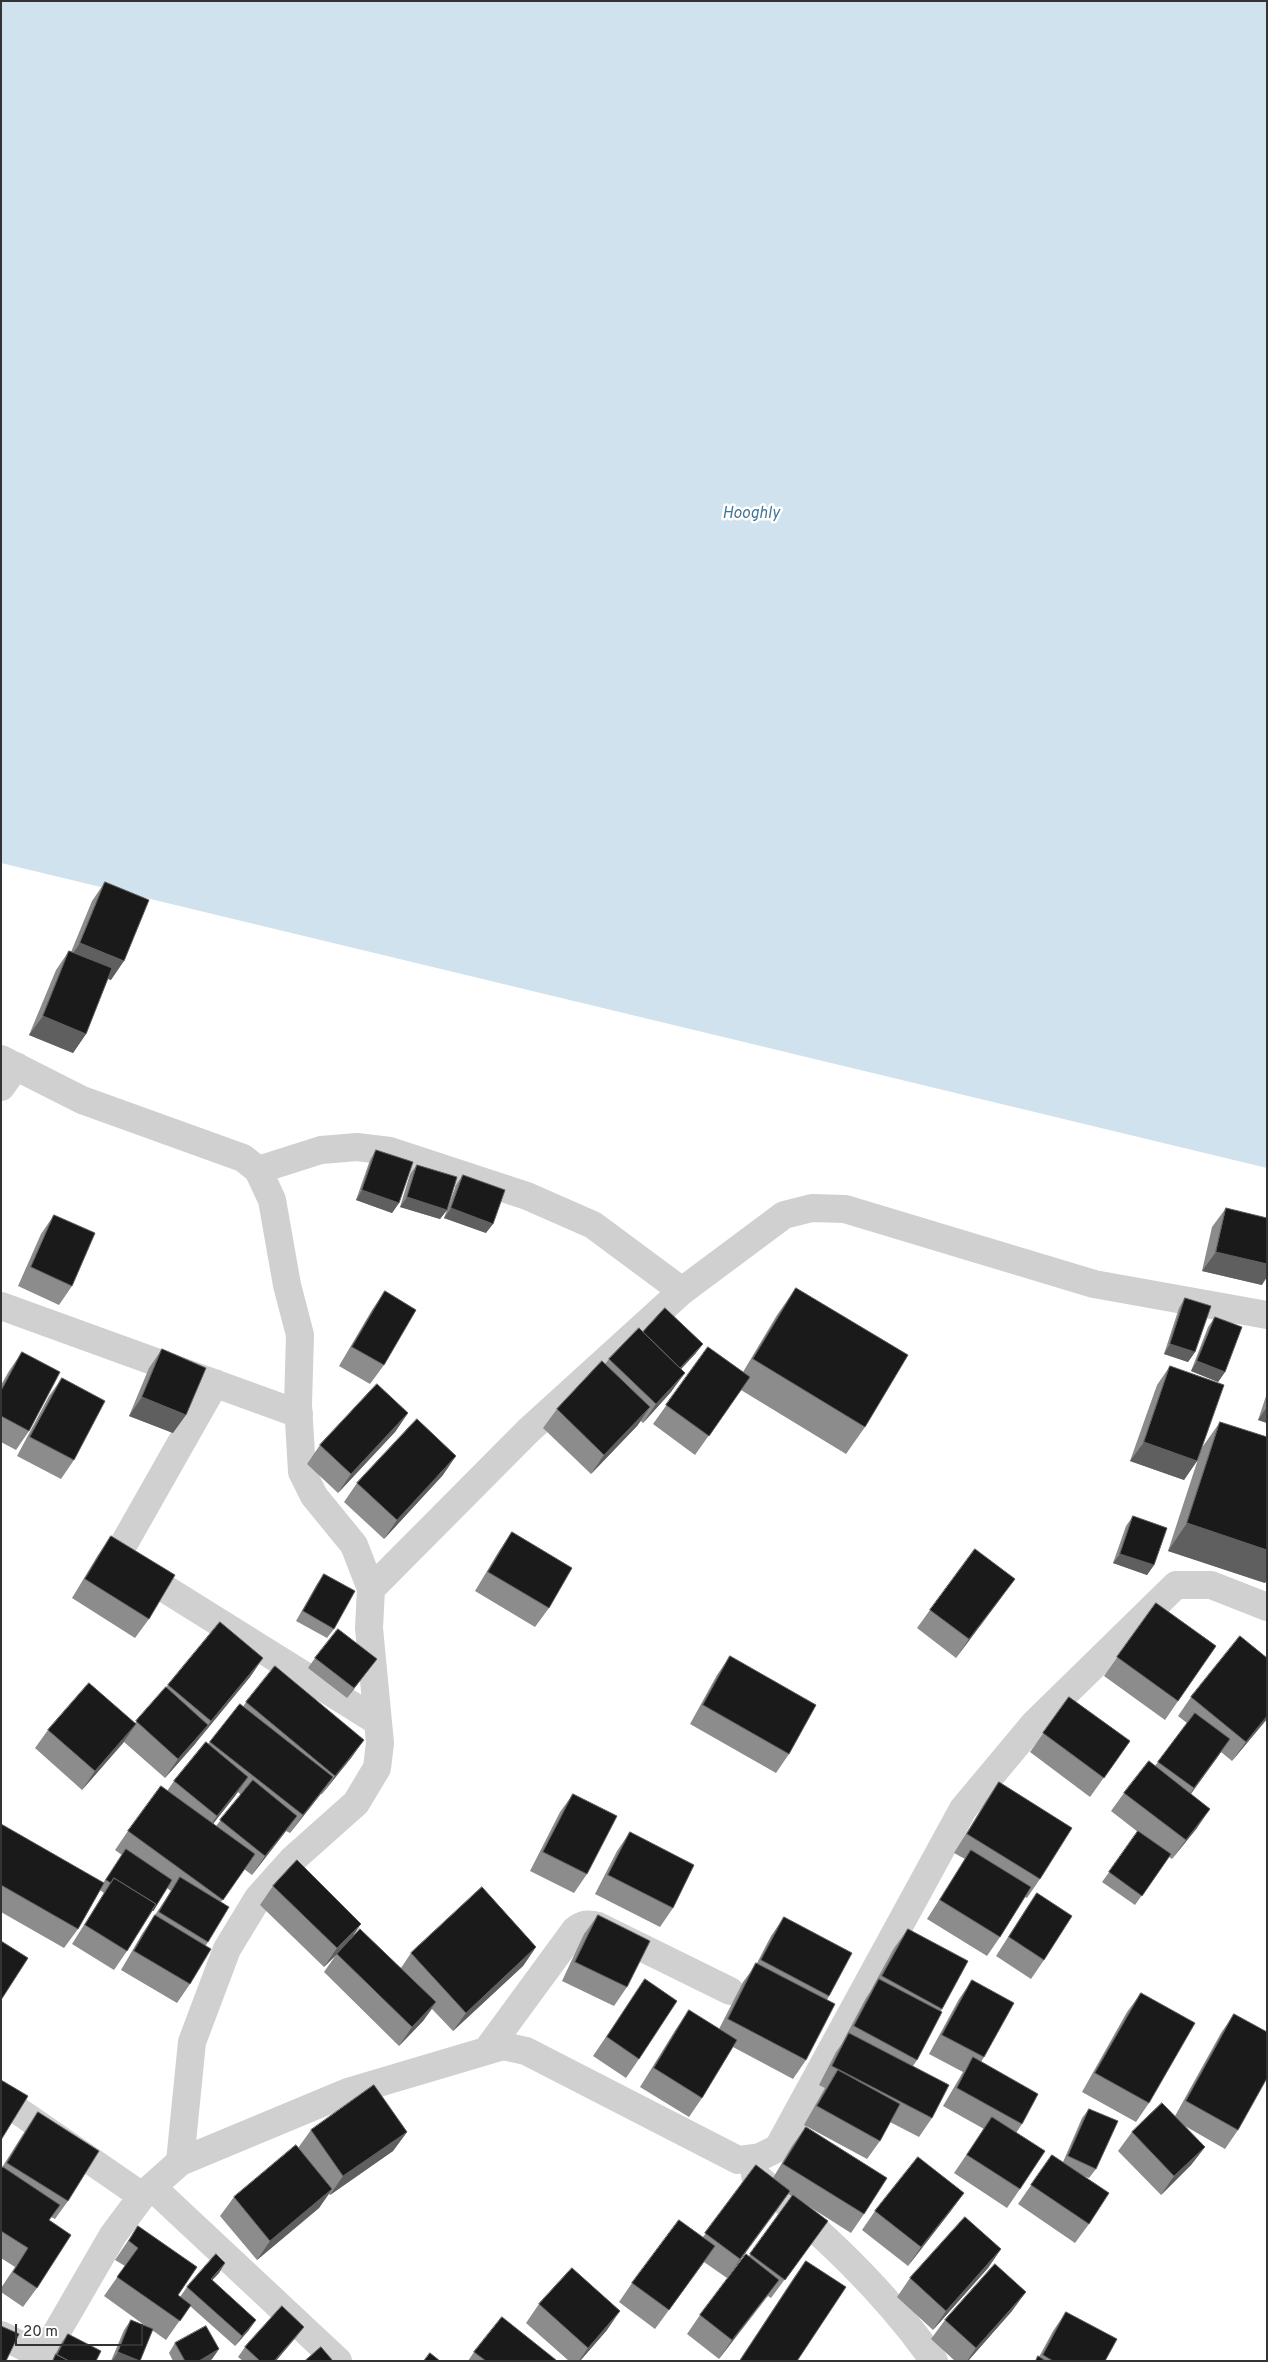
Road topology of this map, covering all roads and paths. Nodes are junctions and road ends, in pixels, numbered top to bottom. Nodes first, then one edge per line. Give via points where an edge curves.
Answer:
1 (6, 1071) edge
2 (258, 1170) junction
3 (682, 1291) junction
4 (1, 1306) edge
5 (1267, 1315) edge
6 (215, 1384) junction
7 (299, 1414) junction
8 (371, 1589) junction
9 (1267, 1607) edge
10 (377, 1721) junction
11 (730, 1991) dead end
12 (487, 2050) junction
13 (1, 2099) edge
14 (738, 2160) junction
15 (180, 2162) junction
16 (147, 2192) junction
17 (1, 2335) edge
18 (41, 2358) edge
19 (338, 2361) edge
20 (934, 2361) edge

1 - 2 street via 243,1158
2 - 3 street via 320,1150 357,1147 390,1151 527,1196 569,1214 593,1226
2 - 7 street via 272,1200 300,1336
3 - 5 street via 784,1215 831,1207 1094,1284
3 - 8 street via 529,1430
4 - 6 street
6 - 7 street
6 - 10 street via 122,1547 119,1560
7 - 8 street via 302,1472 314,1496 354,1545
8 - 10 street via 369,1628
9 - 14 street via 1212,1584 1176,1585 1034,1724 963,1809 778,2148 760,2158
10 - 15 street via 380,1743 377,1768 367,1787 356,1803 292,1860 258,1898 227,1949 192,2042
11 - 12 street via 598,1926 582,1925 575,1930
12 - 14 street via 503,2046 526,2050
12 - 15 street via 348,2092
13 - 16 street
14 - 20 street via 838,2248 883,2296
15 - 16 street
16 - 18 street via 112,2235
16 - 19 street
17 - 18 street

